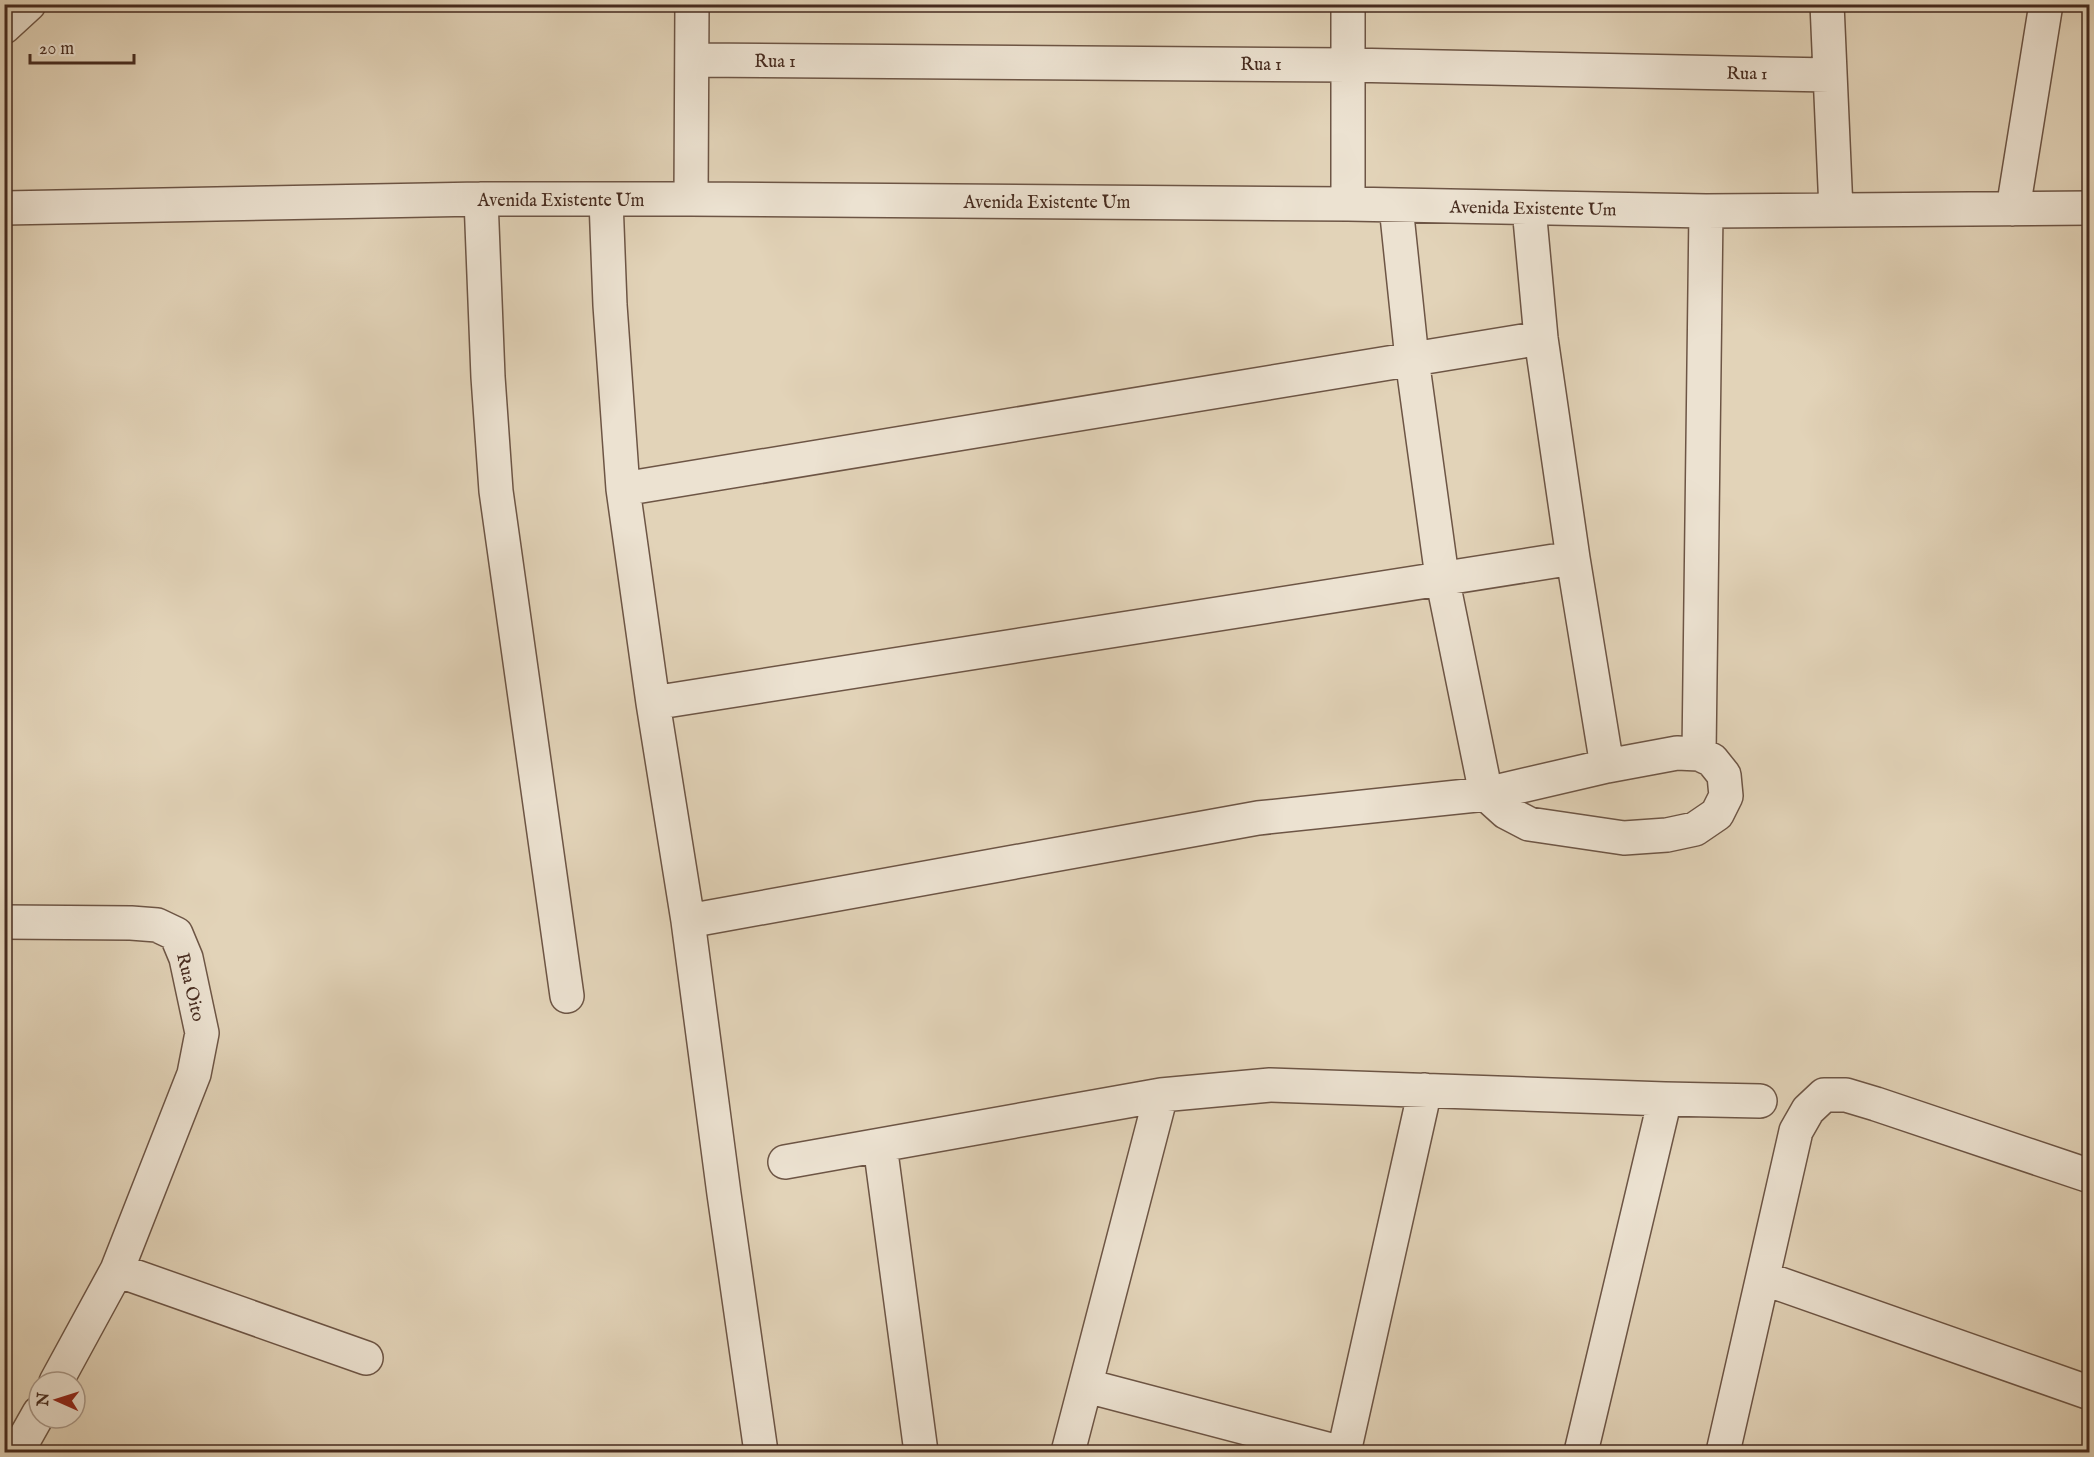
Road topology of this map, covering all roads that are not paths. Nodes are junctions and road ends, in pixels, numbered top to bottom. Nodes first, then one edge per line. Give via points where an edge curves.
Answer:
1 (29, 4) edge
2 (692, 4) edge
3 (1348, 4) edge
4 (1827, 4) edge
5 (2046, 4) edge
6 (4, 27) edge
7 (693, 60) junction
8 (1348, 65) junction
9 (1829, 75) junction
10 (480, 199) junction
11 (691, 199) junction
12 (606, 200) junction
13 (1348, 204) junction
14 (1396, 206) junction
15 (4, 208) edge
16 (1529, 208) junction
17 (2090, 208) edge
18 (2013, 209) junction
19 (1836, 210) junction
20 (1706, 211) junction
21 (1541, 338) junction
22 (1412, 359) junction
23 (623, 489) junction
24 (1573, 558) junction
25 (1442, 577) junction
26 (652, 703) junction
27 (1699, 754) junction
28 (1607, 766) junction
29 (1486, 794) junction
30 (688, 921) junction
31 (4, 922) edge
32 (567, 996) dead end
33 (1425, 1090) junction
34 (1161, 1095) junction
35 (1665, 1100) junction
36 (1760, 1101) dead end
37 (880, 1145) junction
38 (785, 1162) dead end
39 (2090, 1176) edge
40 (117, 1270) junction
41 (1763, 1278) junction
42 (366, 1358) dead end
43 (63, 1370) edge
44 (1087, 1386) junction
45 (2090, 1393) edge
46 (29, 1430) edge
47 (17, 1452) edge
48 (761, 1452) edge
49 (921, 1452) edge
50 (1068, 1452) edge
51 (1338, 1452) edge
52 (1344, 1452) edge
53 (1581, 1452) edge
54 (1723, 1452) edge

1 - 6 street
2 - 7 street
3 - 8 street
4 - 9 street
5 - 18 street
7 - 8 street, Rua 1
7 - 11 street
8 - 9 street, Rua 1
8 - 13 street
9 - 19 street
10 - 12 street, Avenida Existente Um
10 - 15 street, Avenida Existente Um
10 - 32 street via 496,491
11 - 12 street, Avenida Existente Um
11 - 13 street, Avenida Existente Um
12 - 23 street
13 - 14 street, Avenida Existente Um
14 - 16 street, Avenida Existente Um
14 - 22 street
16 - 20 street, Avenida Existente Um
16 - 21 street
17 - 18 street, Avenida Existente Um
18 - 19 street, Avenida Existente Um
19 - 20 street, Avenida Existente Um
20 - 27 street
21 - 22 street
21 - 24 street
22 - 23 street
22 - 25 street
23 - 26 street
24 - 25 street
24 - 28 street
25 - 26 street
25 - 29 street
26 - 30 street
27 - 28 street via 1677,753
27 - 29 street via 1712,760 1724,775 1726,796 1717,814 1695,829 1666,835 1624,838 1529,824 1506,812
28 - 29 street
29 - 30 street via 1258,818
30 - 48 street
31 - 40 street, Rua Oito via 157,925 176,934 186,958 202,1033 194,1074
33 - 34 street via 1270,1085
33 - 35 street
33 - 52 street
34 - 37 street
34 - 44 street
35 - 36 street
35 - 53 street
37 - 38 street
37 - 49 street
39 - 41 street via 1876,1104 1846,1095 1824,1095 1808,1110 1796,1131
40 - 42 street
40 - 43 street, Rua Oito
41 - 45 street
41 - 54 street
44 - 50 street
44 - 51 street
46 - 47 street

